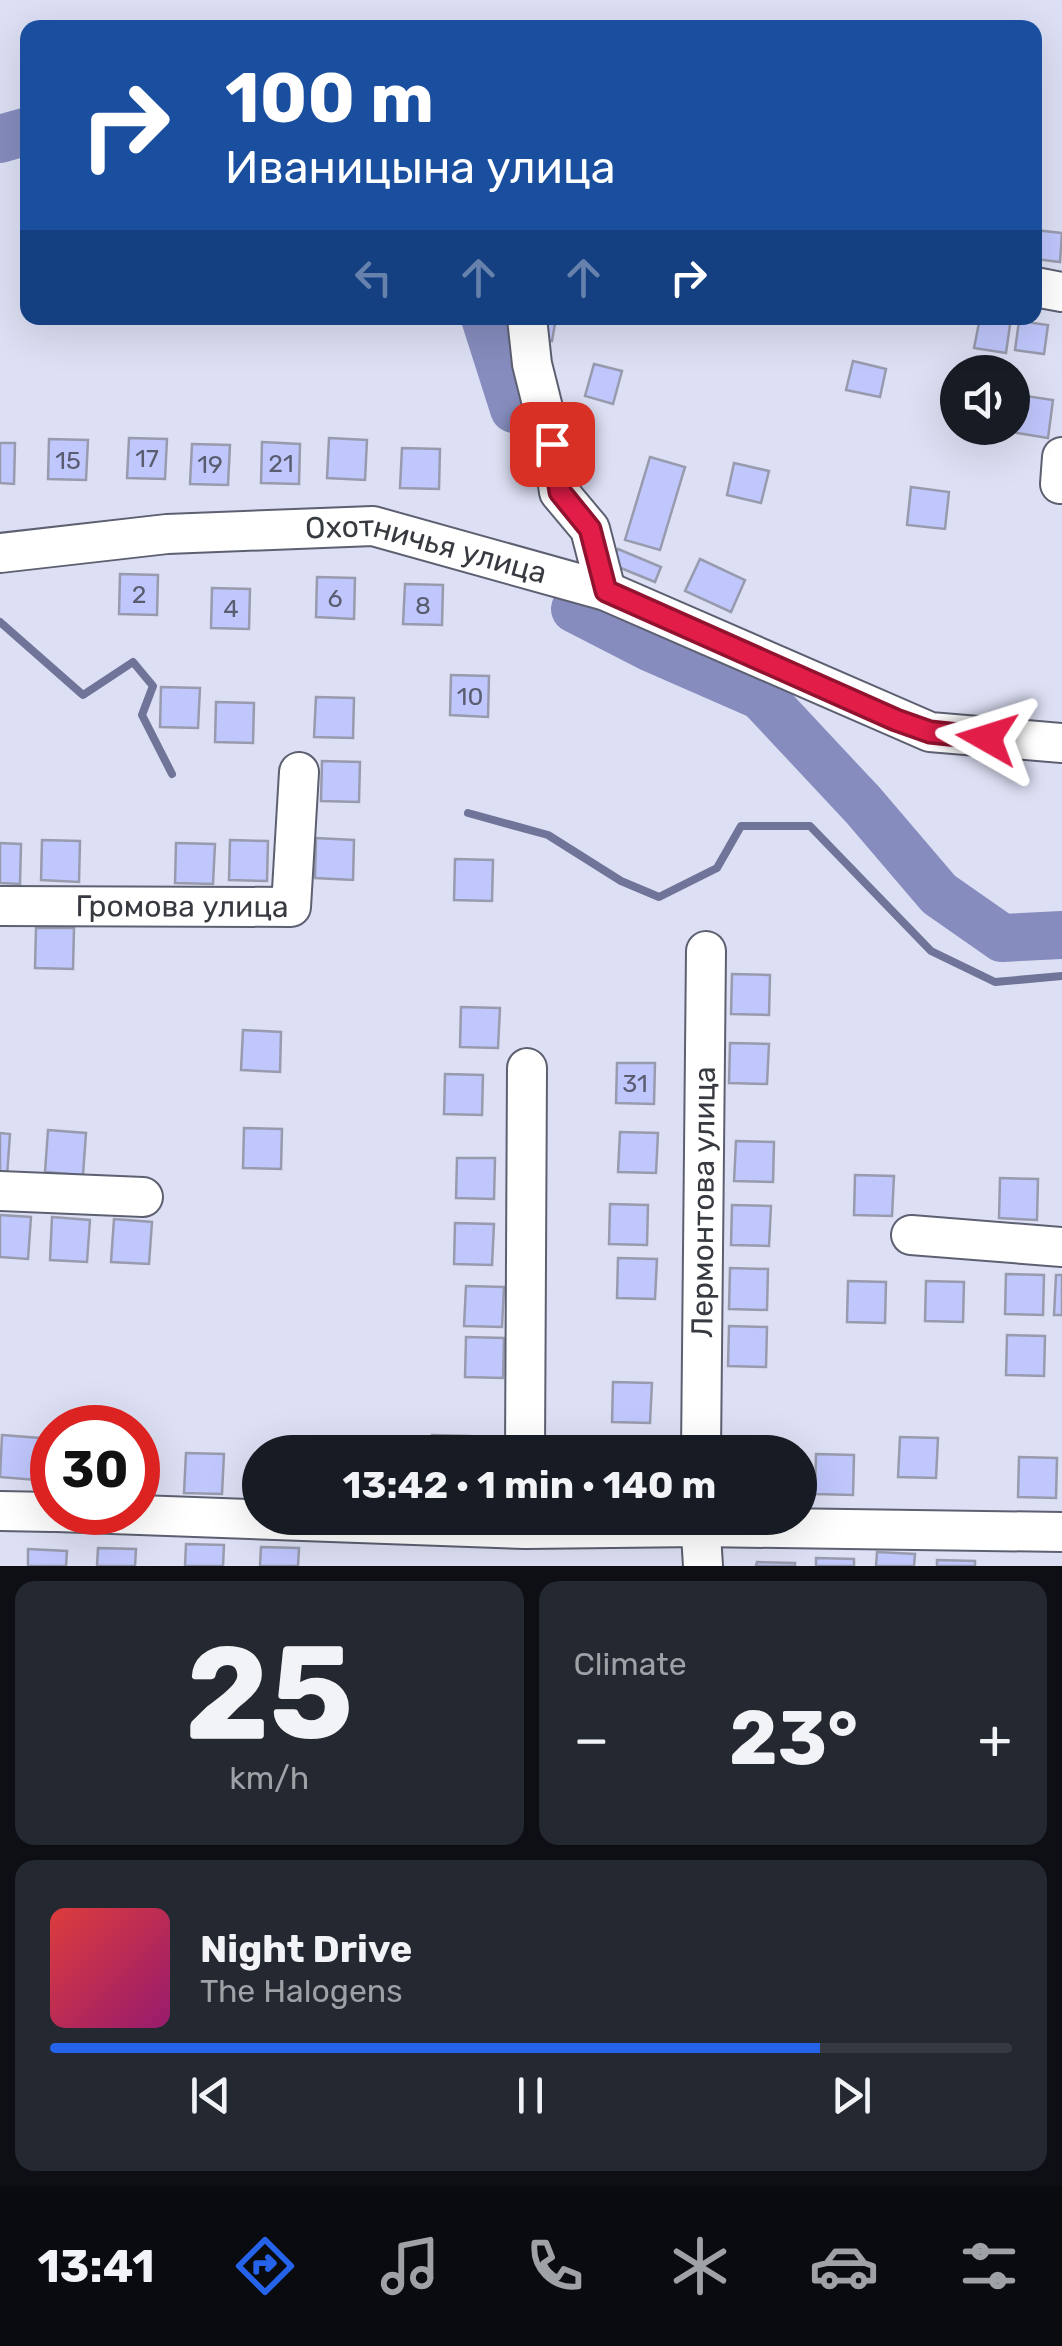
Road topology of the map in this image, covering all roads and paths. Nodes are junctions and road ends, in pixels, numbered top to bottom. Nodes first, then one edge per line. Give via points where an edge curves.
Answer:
1 (528, 325) edge
2 (0, 553) edge
3 (606, 591) junction
4 (1062, 744) edge
5 (299, 772) dead end
6 (0, 906) edge
7 (706, 951) dead end
8 (526, 1068) dead end
9 (0, 1191) edge
10 (143, 1198) dead end
11 (912, 1235) dead end
12 (1062, 1246) edge
13 (525, 1435) edge
14 (701, 1435) edge
15 (0, 1510) edge
16 (30, 1511) edge
17 (160, 1514) edge
18 (242, 1516) edge
19 (817, 1525) edge
20 (1062, 1532) edge
21 (701, 1535) edge
22 (703, 1566) edge

1 - 3 street via 560,492 590,529
2 - 3 street, Охотничья улица via 167,534 374,526
3 - 4 street, Охотничья улица via 930,732
5 - 6 street, Громова улица via 291,907
7 - 14 street, Лермонтова улица
8 - 13 street
9 - 10 street
11 - 12 street
15 - 16 street
17 - 18 street
19 - 20 street
21 - 22 street

